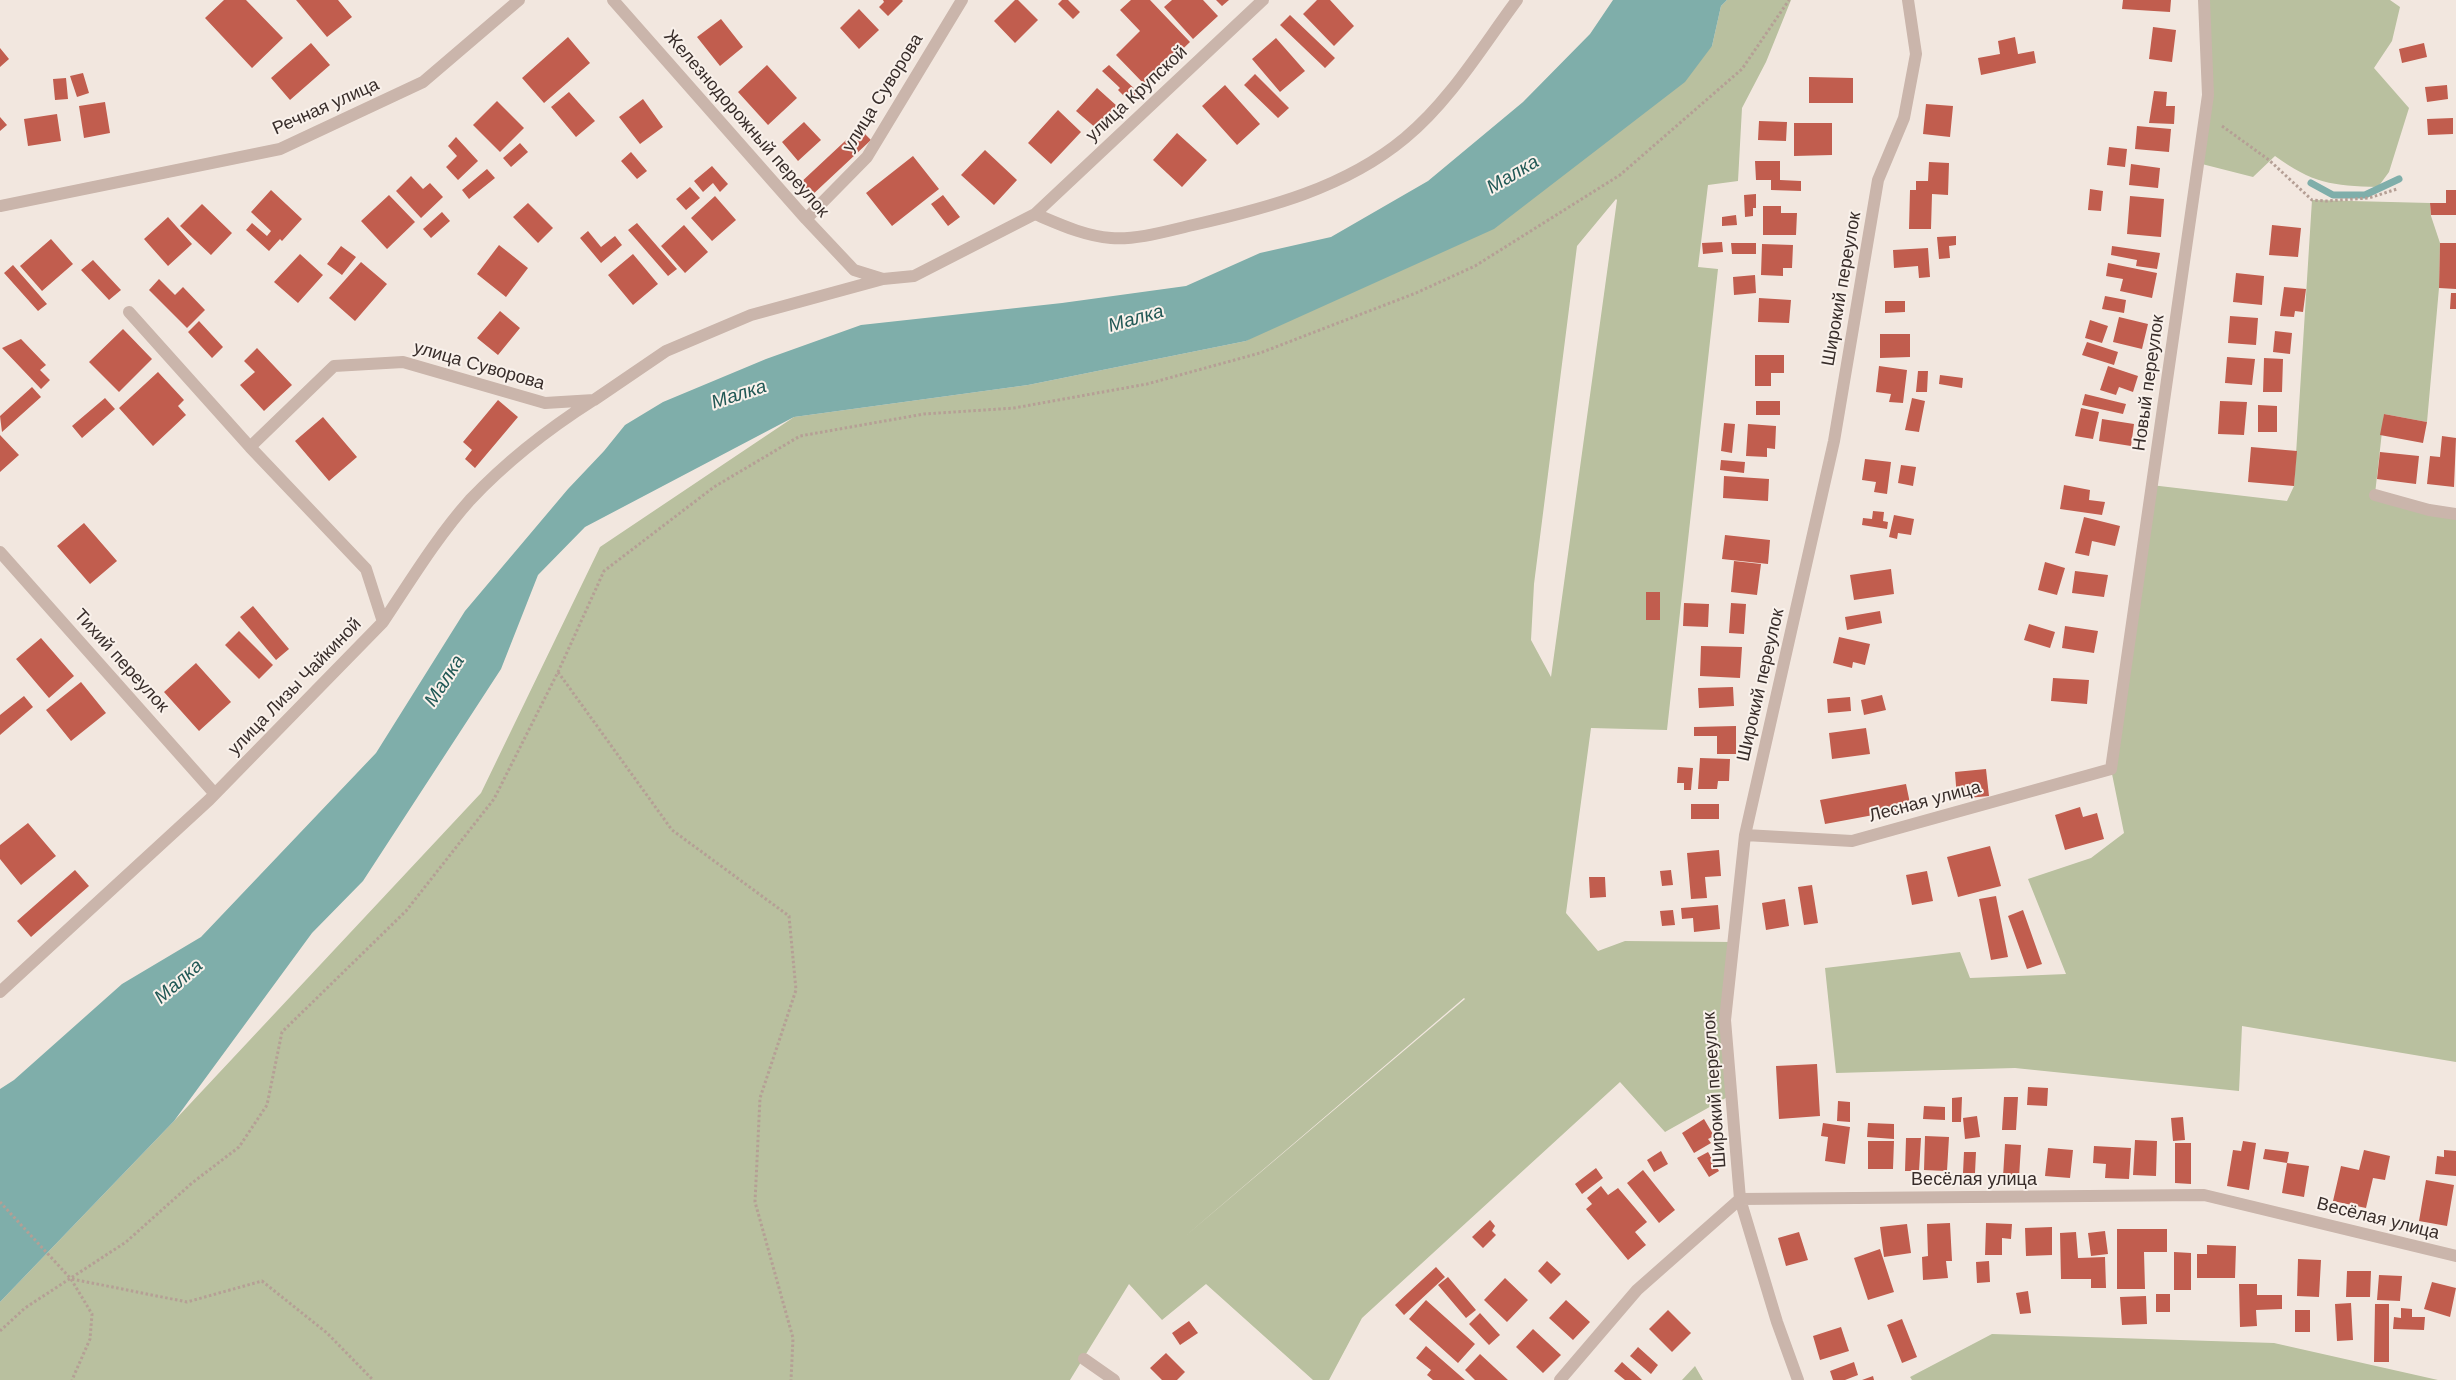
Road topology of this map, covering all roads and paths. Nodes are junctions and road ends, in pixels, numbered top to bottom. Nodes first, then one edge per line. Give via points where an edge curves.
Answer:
1 (519, 0) edge
2 (613, 0) edge
3 (962, 0) edge
4 (1263, 0) edge
5 (1517, 0) edge
6 (1789, 0) edge
7 (1908, 0) edge
8 (2204, 0) edge
9 (2204, 124) junction
10 (2397, 189) dead end
11 (0, 206) edge
12 (1035, 214) junction
13 (806, 219) junction
14 (884, 279) junction
15 (129, 312) dead end
16 (594, 400) junction
17 (250, 446) junction
18 (2375, 494) dead end
19 (2456, 514) edge
20 (0, 552) edge
21 (384, 622) junction
22 (558, 672) junction
23 (2110, 769) joint
24 (215, 794) junction
25 (1745, 835) junction
26 (0, 992) edge
27 (1740, 1199) junction
28 (0, 1202) edge
29 (2456, 1256) edge
30 (71, 1279) junction
31 (0, 1332) edge
32 (1084, 1359) dead end
33 (72, 1380) edge
34 (373, 1380) edge
35 (791, 1380) edge
36 (1114, 1380) edge
37 (1560, 1380) edge
38 (1798, 1380) edge

1 - 11 street, Речная улица via 423,82 280,149
2 - 13 street, Железнодорожный переулок
3 - 13 street, улица Суворова via 867,157
4 - 12 street, улица Крупской
5 - 12 street via 1438,106 1405,138 1369,164 1331,184 1240,215 1146,235 1111,238 1072,230
6 - 22 path via 1742,69 1620,175 1475,266 1441,281 1260,353 1147,384 1014,408 924,414 800,436 714,487 604,571
7 - 25 street, Широкий переулок via 1916,54 1904,118 1878,180 1834,441
8 - 9 street, Новый переулок via 2208,95
9 - 10 path via 2225,126 2269,160 2312,200 2369,198
9 - 23 street, Новый переулок
12 - 14 street, улица Крупской via 914,276
13 - 14 street, Железнодорожный переулок via 854,270
14 - 16 street via 751,315 666,352
15 - 17 street, улица Лизы Чайкиной
16 - 17 street, улица Суворова via 545,403 403,362 334,366
16 - 21 street via 554,425 470,500 433,546
17 - 21 street, улица Лизы Чайкиной via 366,569
18 - 19 street via 2429,510
20 - 24 street, Тихий переулок
21 - 24 street, улица Лизы Чайкиной
22 - 30 path via 494,799 406,911 282,1032 267,1105 240,1148 192,1183 126,1242
22 - 35 path via 672,830 790,916 796,990 760,1098 755,1202 793,1338
23 - 25 street, Лесная улица via 1852,840
24 - 26 street, улица Лизы Чайкиной
25 - 27 street, Широкий переулок via 1725,1020
27 - 29 street, Весёлая улица via 2204,1196
27 - 37 street via 1637,1290
27 - 38 street, Широкий переулок
28 - 30 path
30 - 31 path via 25,1308
30 - 33 path via 92,1314 90,1339
30 - 34 path via 188,1302 262,1281 327,1332
32 - 36 street

